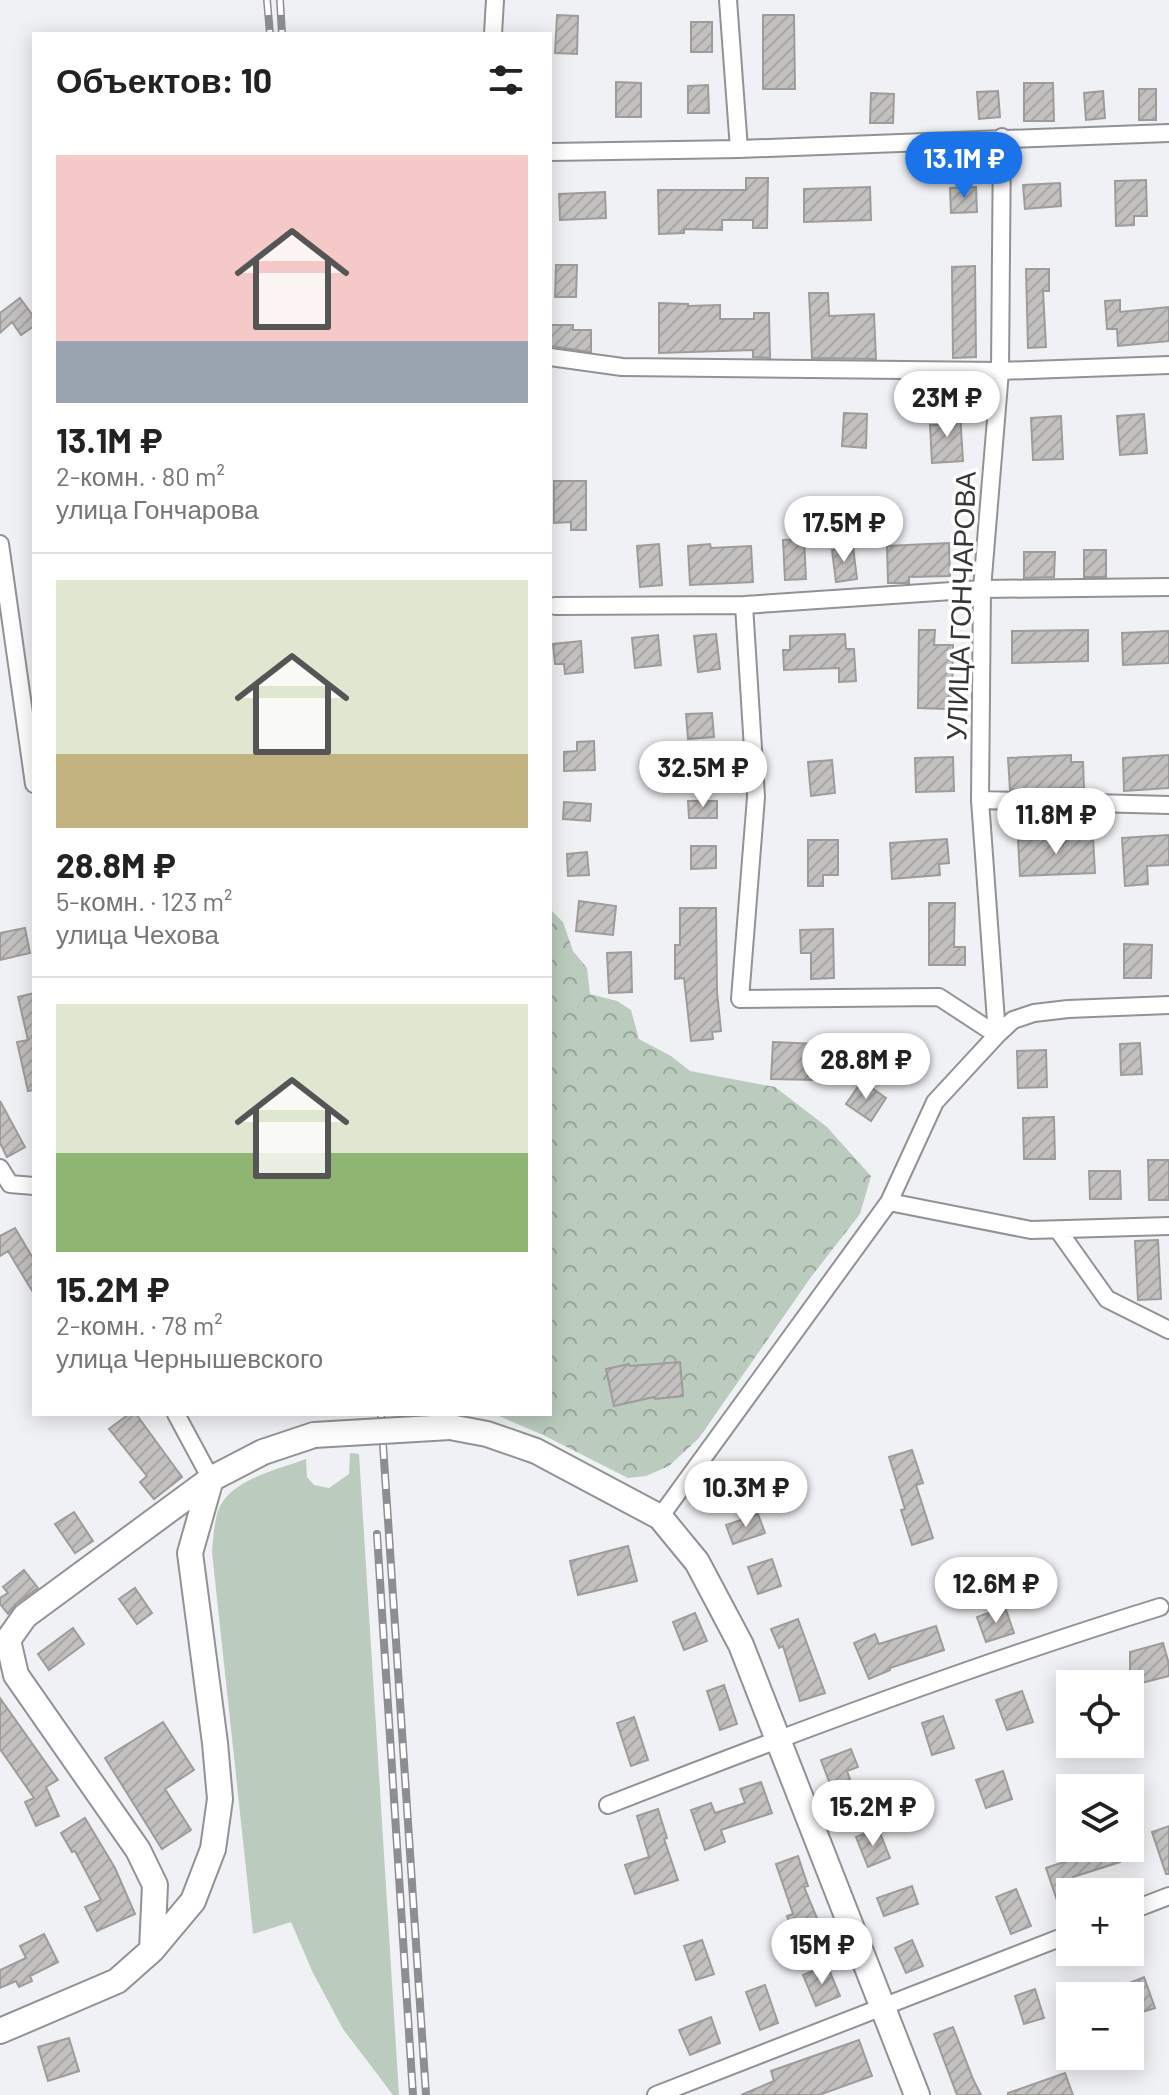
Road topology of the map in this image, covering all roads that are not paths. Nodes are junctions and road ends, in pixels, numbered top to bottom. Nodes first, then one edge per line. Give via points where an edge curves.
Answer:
1 (495, 0) edge
2 (728, 0) edge
3 (493, 32) edge
4 (1169, 133) edge
5 (1002, 137) junction
6 (739, 149) junction
7 (552, 152) edge
8 (552, 357) edge
9 (1169, 365) edge
10 (1000, 371) junction
11 (0, 544) edge
12 (1169, 587) edge
13 (982, 589) junction
14 (552, 605) edge
15 (744, 605) junction
16 (32, 770) edge
17 (980, 800) junction
18 (1169, 805) edge
19 (1169, 1005) edge
20 (997, 1035) junction
21 (0, 1168) edge
22 (32, 1186) edge
23 (889, 1202) junction
24 (1169, 1226) edge
25 (1058, 1230) junction
26 (1169, 1330) edge
27 (177, 1416) edge
28 (211, 1479) junction
29 (660, 1517) junction
30 (1160, 1607) dead end
31 (4, 1641) edge
32 (778, 1739) junction
33 (608, 1805) dead end
34 (1169, 1896) edge
35 (1144, 1906) edge
36 (1056, 1939) edge
37 (152, 1950) junction
38 (882, 2007) junction
39 (3, 2026) edge
40 (656, 2095) edge
41 (917, 2095) edge

1 - 3 street
2 - 6 street
4 - 5 street
5 - 6 street
5 - 10 street, УЛИЦА ГОНЧАРОВА
6 - 7 street
8 - 10 street via 622,367
9 - 10 street
10 - 13 street, УЛИЦА ГОНЧАРОВА
11 - 16 street
12 - 13 street
13 - 15 street
13 - 17 street, УЛИЦА ГОНЧАРОВА
14 - 15 street
15 - 20 street via 756,797 740,999 939,997
17 - 18 street
17 - 20 street, УЛИЦА ГОНЧАРОВА
19 - 20 street via 1034,1013 1013,1020
20 - 23 street via 935,1102
21 - 22 street via 10,1184
23 - 25 street via 1031,1230
23 - 29 street
24 - 25 street
25 - 26 street via 1107,1299
27 - 28 street
28 - 29 street, bridge via 263,1452 314,1435 450,1427 536,1451
28 - 31 street via 25,1616
28 - 37 street via 190,1553 220,1799 213,1849 193,1901
29 - 32 street via 707,1579 741,1645
30 - 32 street via 1040,1644
31 - 37 street via 16,1675 138,1850 155,1885
32 - 33 street
32 - 38 street
34 - 35 street
36 - 38 street
37 - 39 street via 117,1981
38 - 40 street
38 - 41 street

